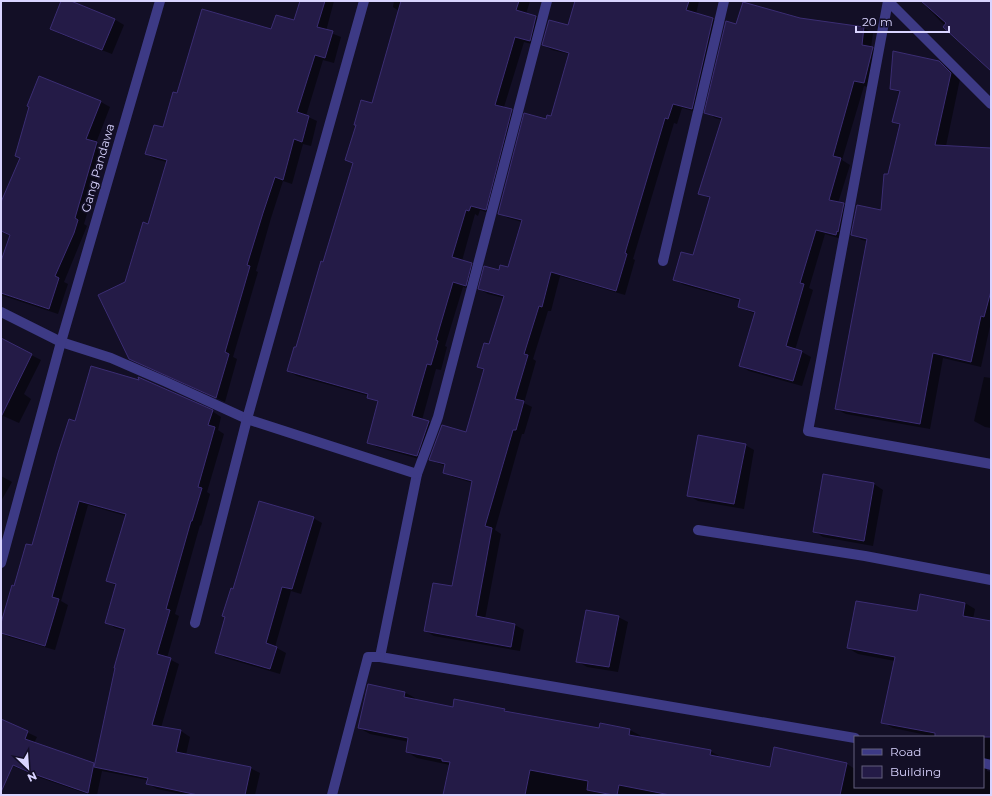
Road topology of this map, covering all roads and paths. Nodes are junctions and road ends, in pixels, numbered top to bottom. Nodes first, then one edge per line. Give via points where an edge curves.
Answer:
1 (160, 1) edge
2 (364, 1) edge
3 (547, 1) edge
4 (724, 1) edge
5 (888, 1) edge
6 (991, 104) edge
7 (663, 261) dead end
8 (1, 312) edge
9 (61, 342) junction
10 (246, 419) junction
11 (991, 464) edge
12 (416, 474) junction
13 (698, 530) dead end
14 (1, 563) edge
15 (991, 580) edge
16 (195, 623) dead end
17 (380, 657) junction
18 (854, 738) edge
19 (332, 795) edge

1 - 9 street, Gang Pandawa
2 - 10 street
3 - 12 street via 438,416
4 - 7 street
5 - 6 street
5 - 11 street via 808,431
8 - 9 street
9 - 10 street via 111,358
9 - 14 street, Gang Pandawa
10 - 12 street
10 - 16 street
12 - 17 street
13 - 15 street via 865,556
17 - 18 street
17 - 19 street via 368,657

